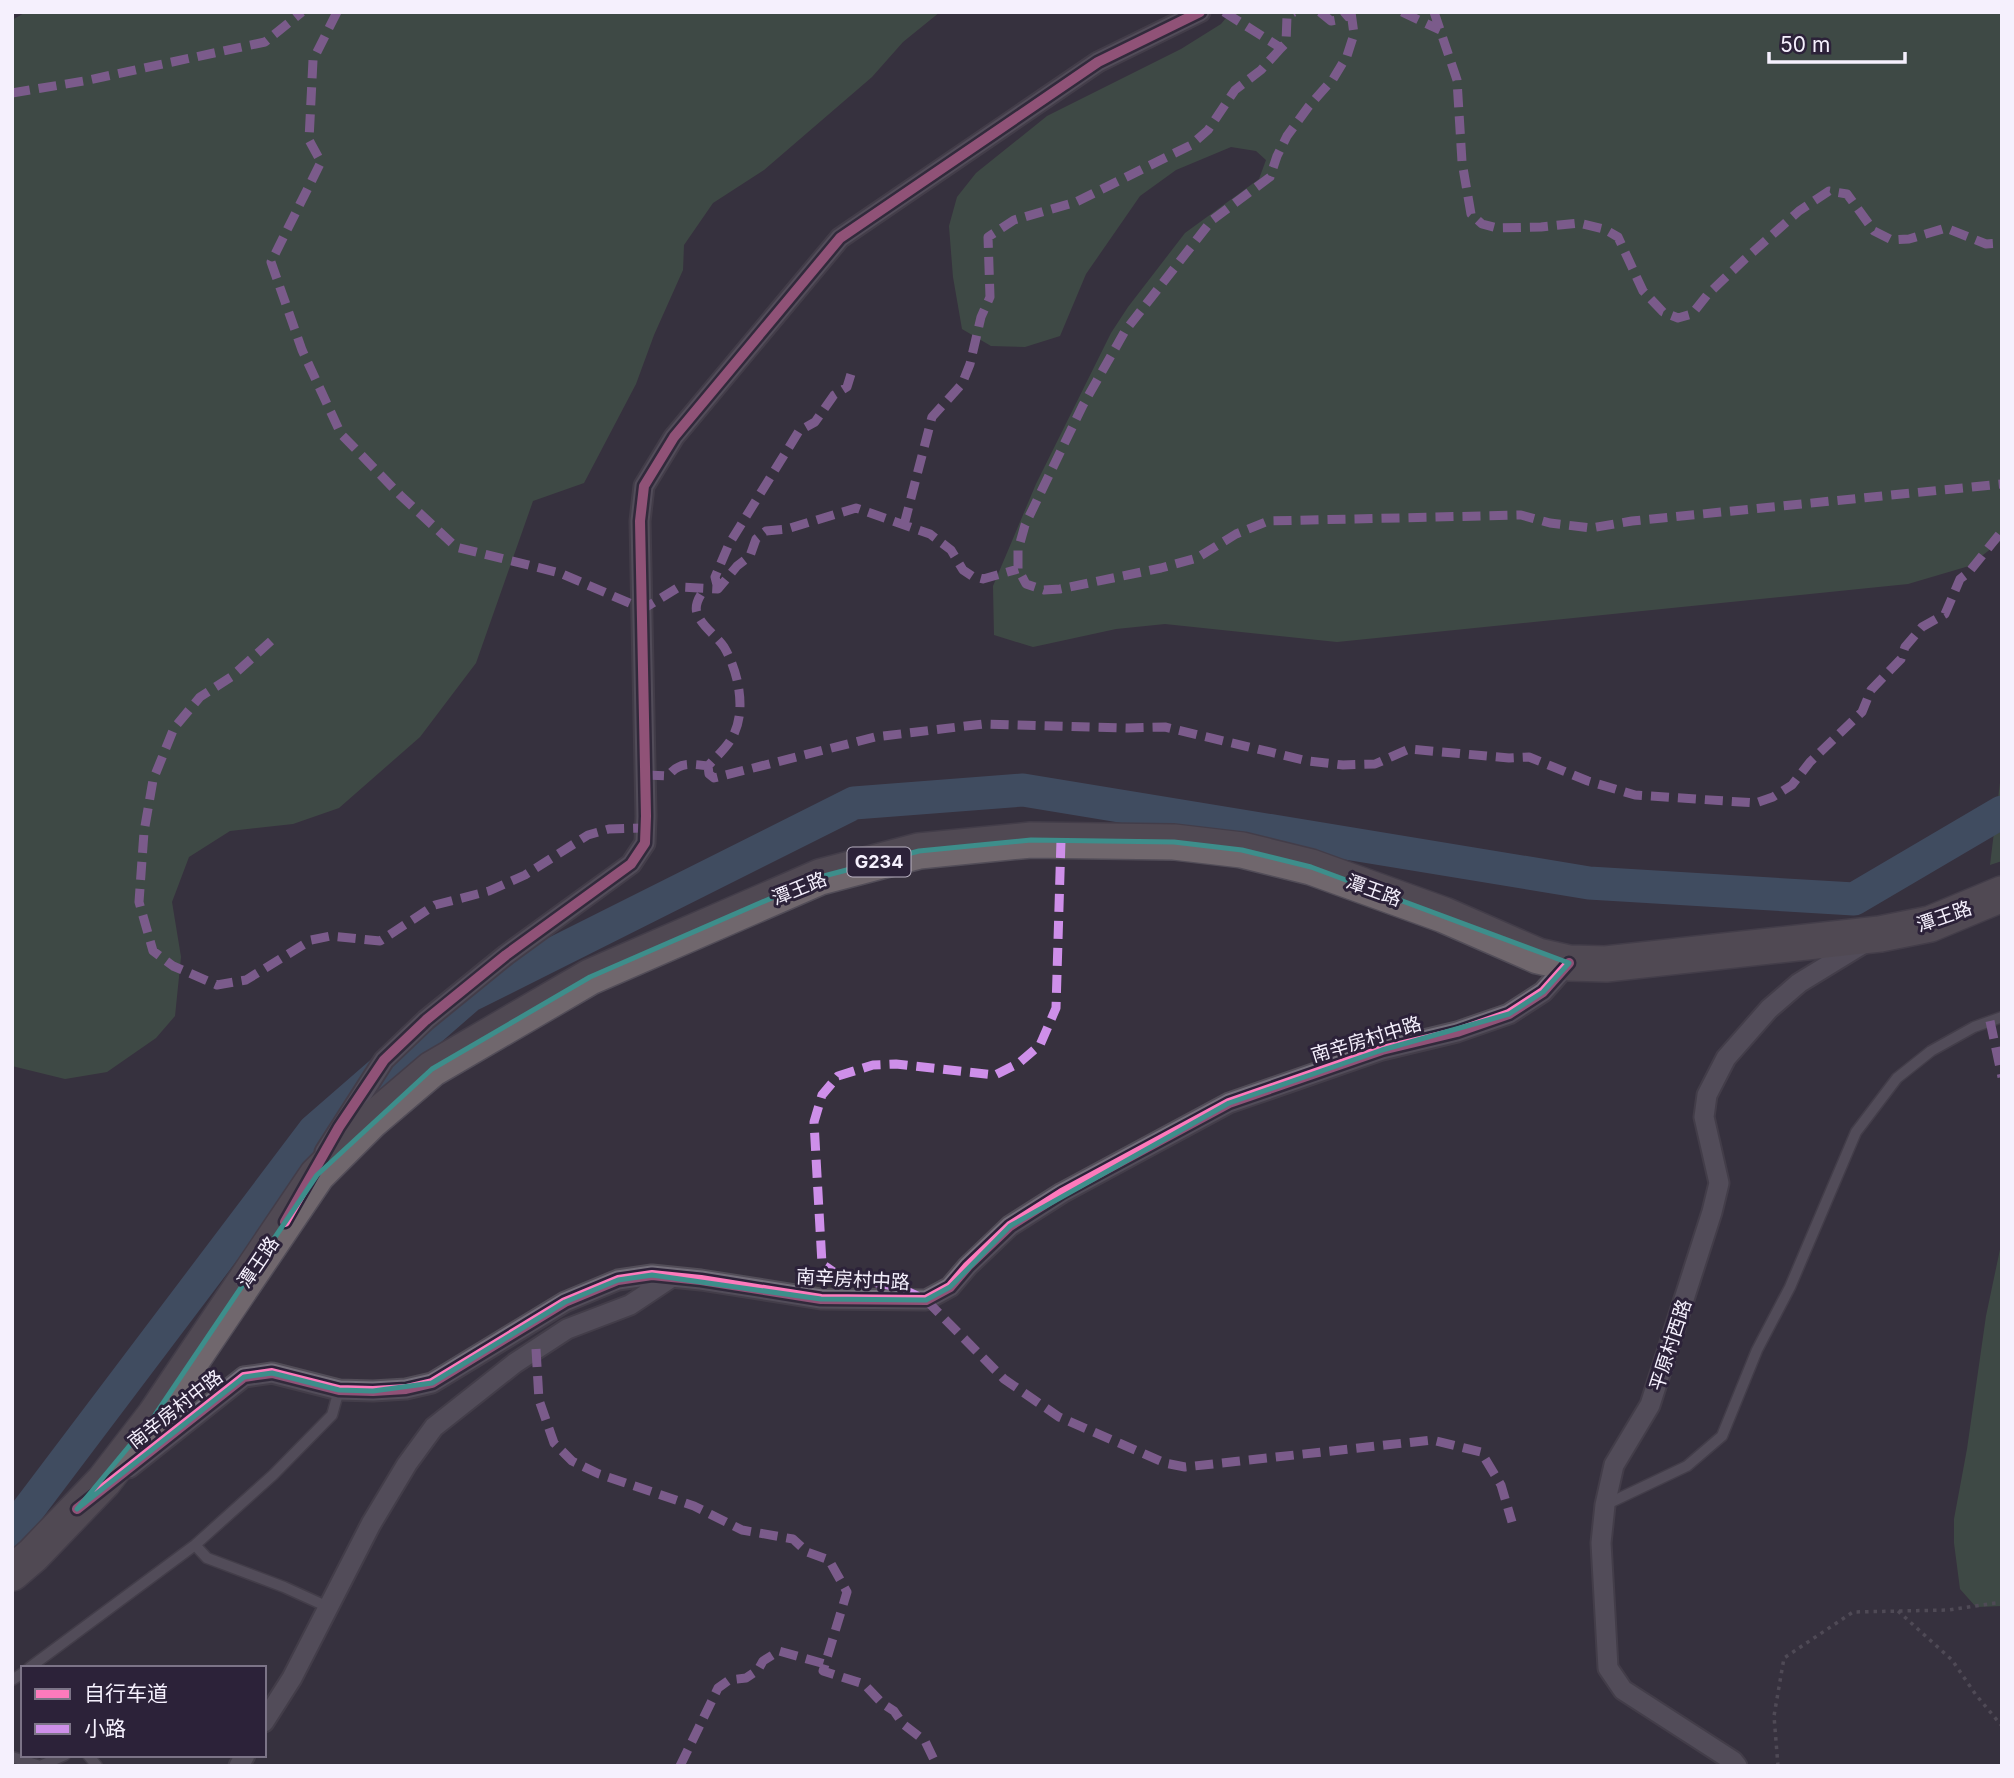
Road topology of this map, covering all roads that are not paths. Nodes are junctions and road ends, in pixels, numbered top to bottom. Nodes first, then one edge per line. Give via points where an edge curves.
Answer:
1 (1200, 12) edge
2 (2002, 894) edge
3 (1880, 934) junction
4 (1569, 963) junction
5 (2002, 1017) edge
6 (285, 1222) junction
7 (672, 1277) junction
8 (339, 1390) junction
9 (1605, 1505) junction
10 (77, 1509) junction
11 (195, 1545) junction
12 (12, 1573) edge
13 (328, 1607) junction
14 (32, 1666) edge
15 (266, 1718) edge
16 (12, 1757) edge
17 (60, 1757) edge
18 (1737, 1766) edge

1 - 6 street via 1098,62 840,238 674,437 644,486 640,521 645,843 631,864 496,963 384,1060
2 - 3 highway, 潭王路 / G234 via 1930,924
3 - 4 highway, 潭王路 / G234 via 1682,957
3 - 9 street, 平原村西路 via 1799,983 1769,1009 1726,1058 1707,1095 1704,1117 1720,1183 1650,1405 1614,1465
4 - 6 highway, 潭王路 / G234 via 1538,956 1444,915 1311,867 1242,850 1174,842 1031,840 919,851 820,877 590,977 432,1069 317,1175
4 - 7 street, 南辛房村中路 via 1543,992 1509,1014 1457,1032 1382,1049 1229,1103 1062,1193 1021,1220 950,1287 926,1300 821,1299
5 - 9 lane via 1931,1051 1897,1078 1856,1132 1722,1436 1687,1466
6 - 10 highway, 潭王路 / G234 via 155,1415
7 - 8 street, 南辛房村中路 via 618,1280 565,1302 432,1383 395,1390
7 - 13 street via 630,1305 567,1329 514,1363 434,1427 371,1524
8 - 10 street, 南辛房村中路 via 272,1373 244,1377
8 - 11 lane via 332,1415
9 - 18 street, 平原村西路 via 1601,1543 1608,1668 1623,1690
10 - 12 highway, 潭王路 / G234
11 - 13 lane via 207,1558
11 - 14 lane
13 - 15 street
16 - 17 lane via 40,1766

